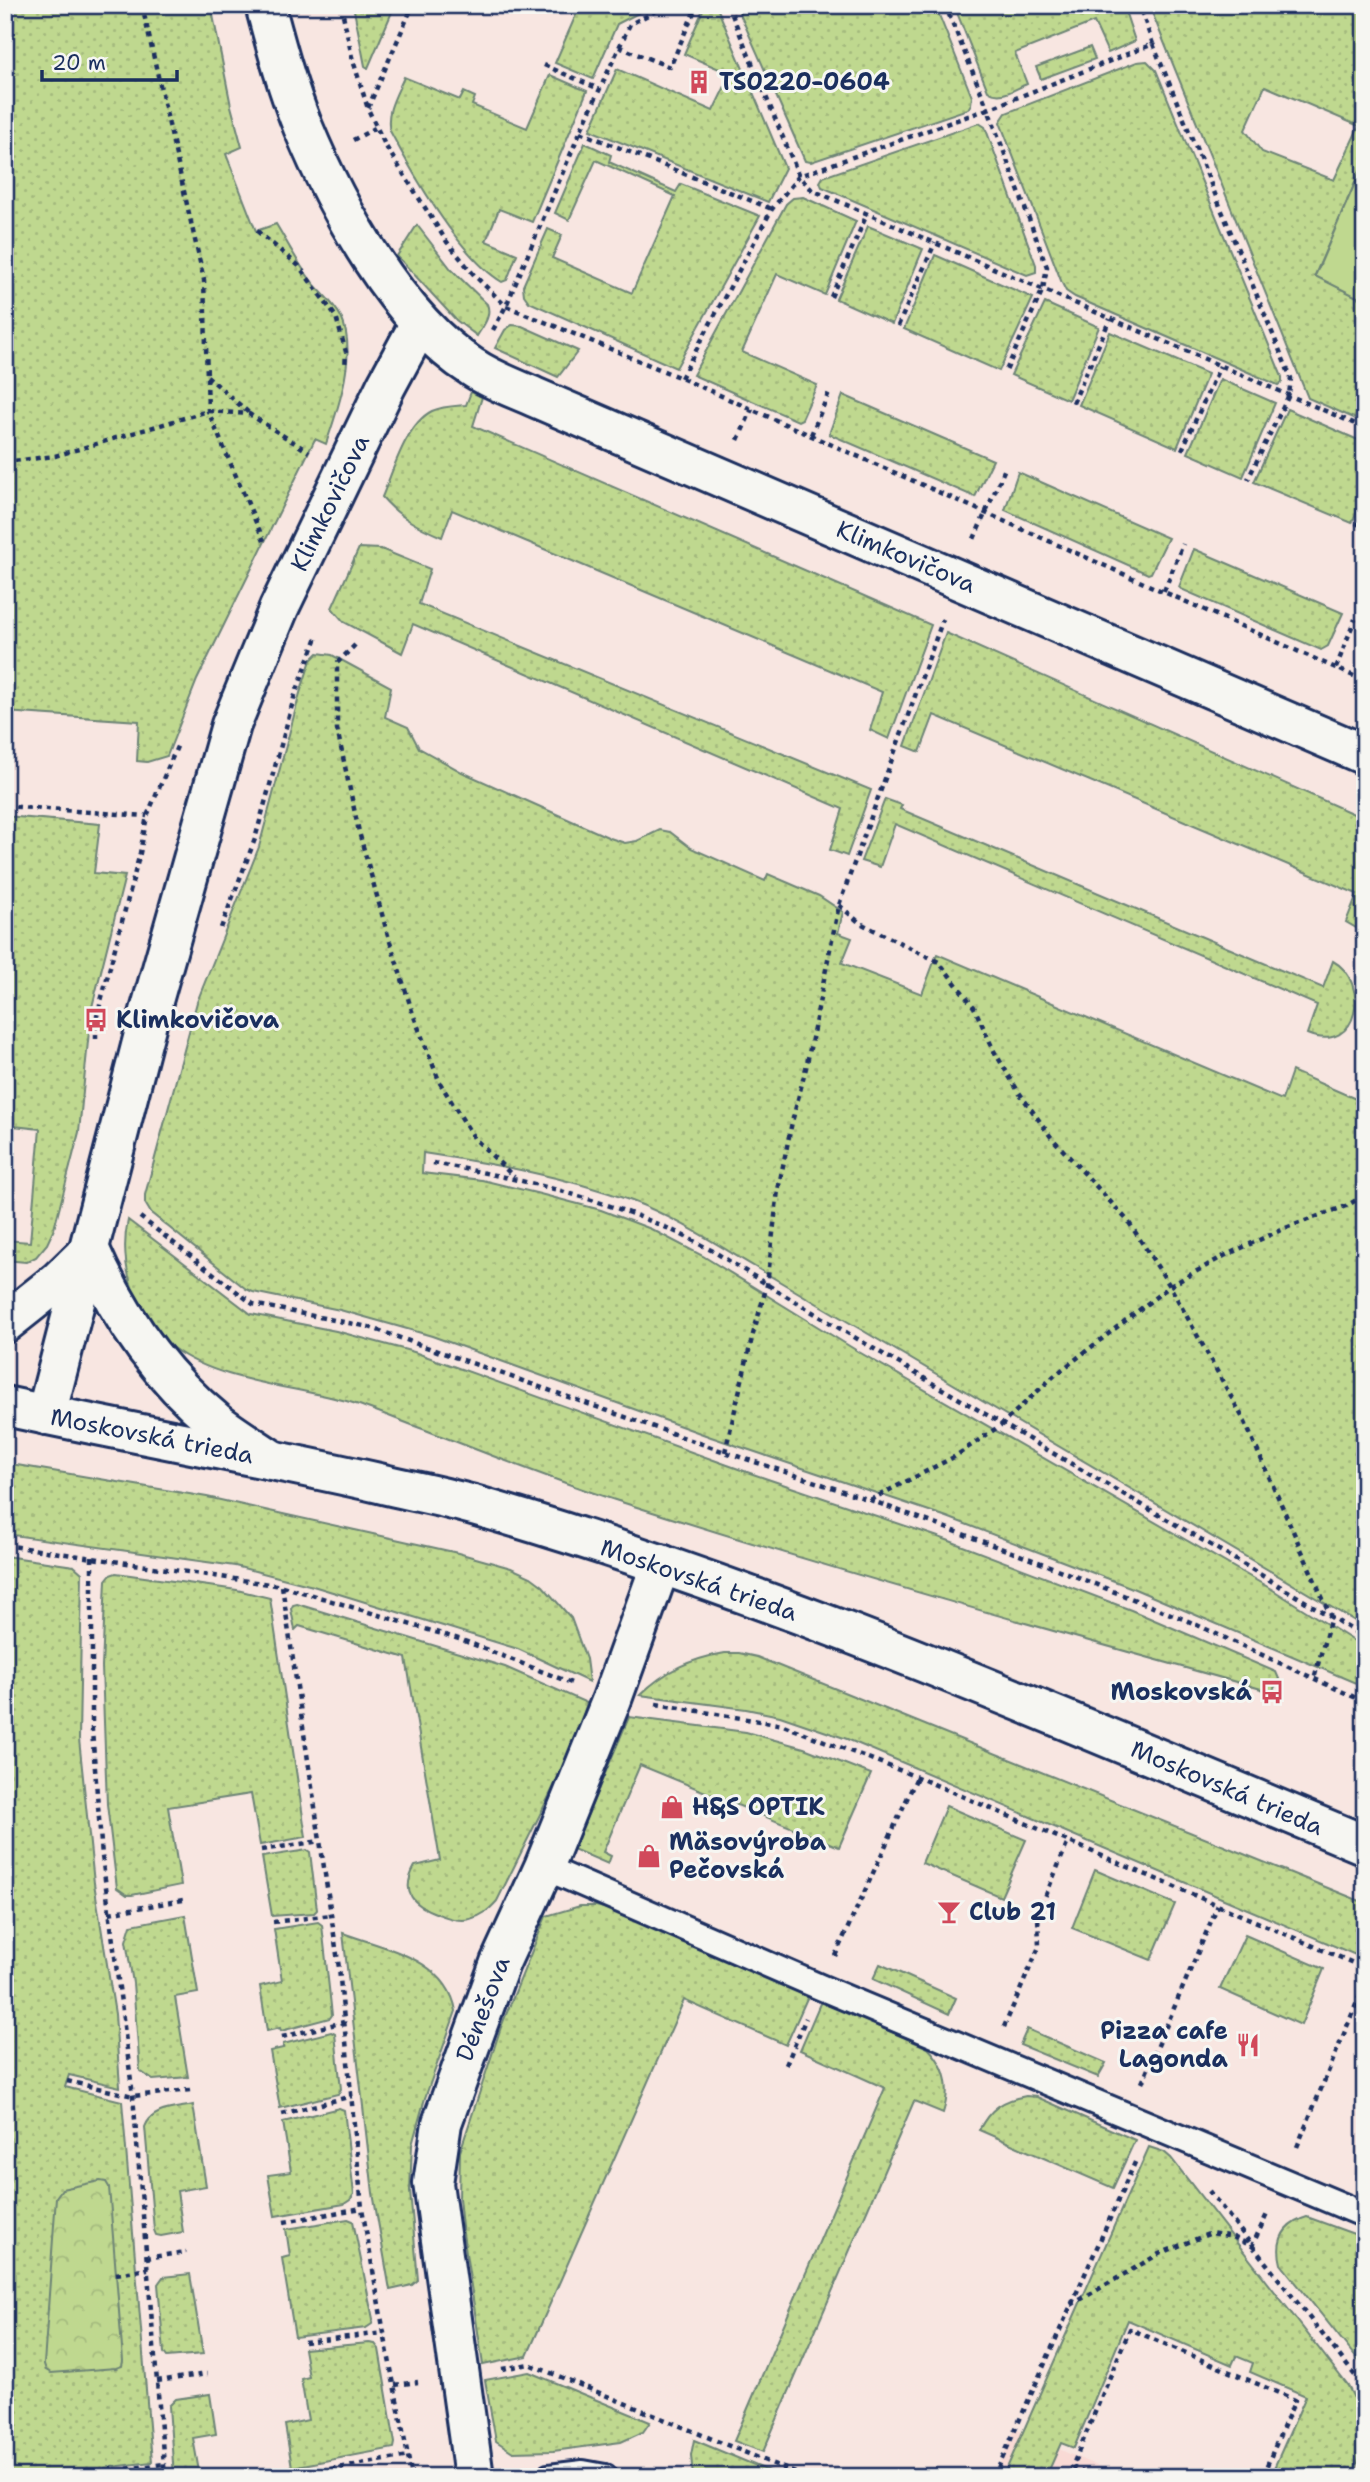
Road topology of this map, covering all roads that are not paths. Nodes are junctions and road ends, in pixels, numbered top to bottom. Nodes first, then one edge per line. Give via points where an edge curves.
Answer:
1 (265, 5) edge
2 (420, 323) junction
3 (1365, 755) edge
4 (90, 1250) junction
5 (5, 1323) edge
6 (5, 1406) edge
7 (46, 1415) junction
8 (272, 1460) junction
9 (661, 1564) junction
10 (1365, 1845) edge
11 (544, 1867) junction
12 (1365, 2215) edge
13 (474, 2477) edge
14 (548, 2477) edge
15 (605, 2477) edge

1 - 2 street, Klimkovičova via 303,127 328,179 392,287
2 - 3 street, Klimkovičova via 472,368 489,376
2 - 4 street, Klimkovičova via 279,608 231,725
4 - 5 street
4 - 7 street, Klimkovičova
4 - 8 street via 125,1320 166,1374 217,1422
6 - 7 street, Moskovská trieda
7 - 8 street, Moskovská trieda
8 - 9 street, Moskovská trieda via 475,1506
9 - 10 street, Moskovská trieda via 933,1666
9 - 11 street, Dénešova
11 - 12 lane
11 - 13 street, Dénešova via 500,1963 437,2148 433,2183
14 - 15 lane via 583,2473

